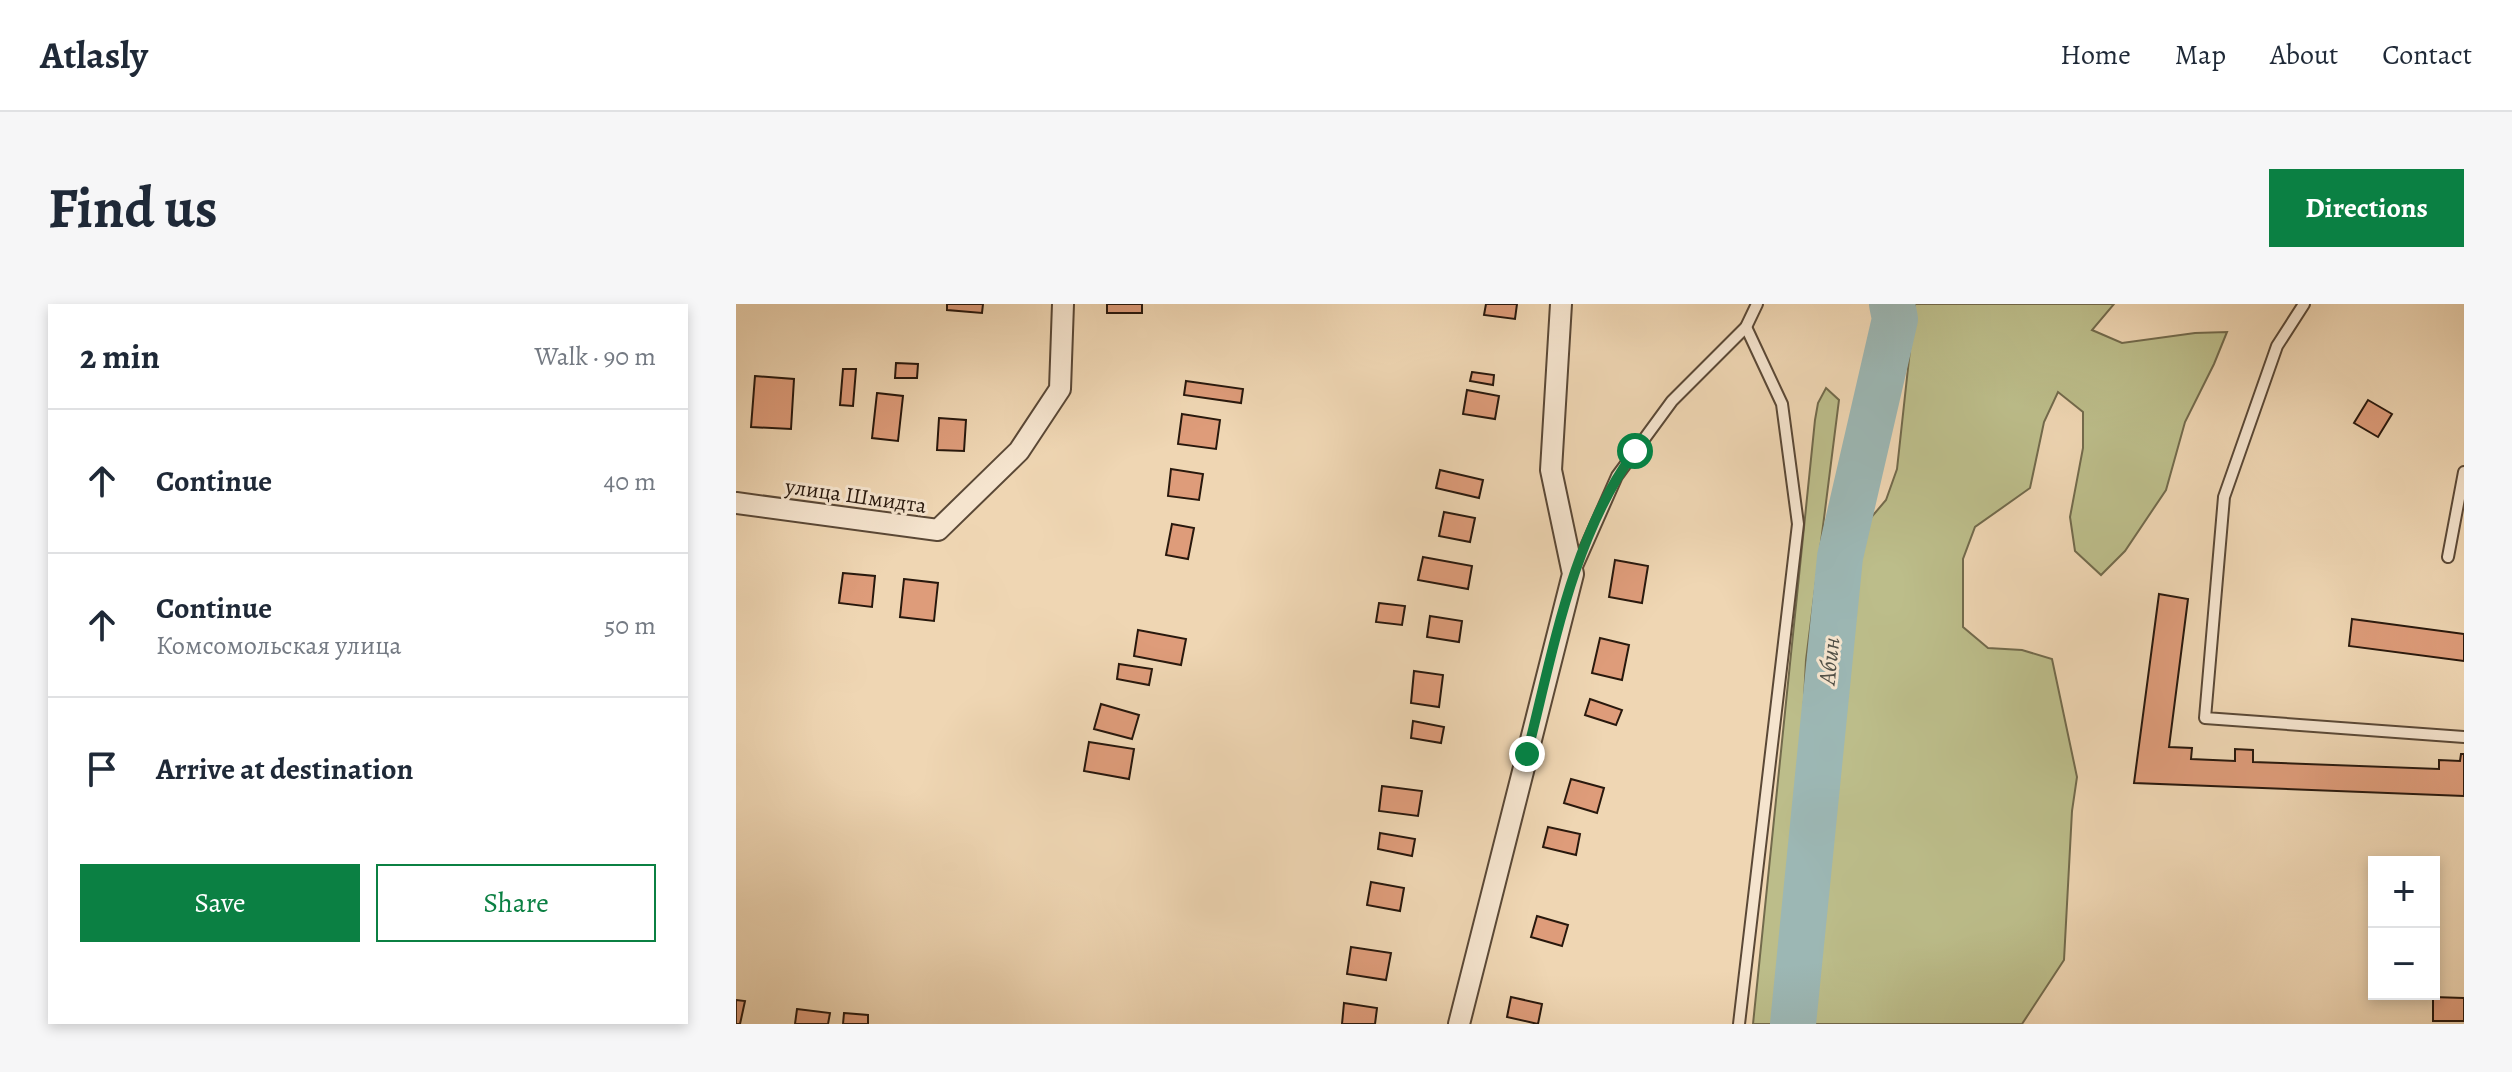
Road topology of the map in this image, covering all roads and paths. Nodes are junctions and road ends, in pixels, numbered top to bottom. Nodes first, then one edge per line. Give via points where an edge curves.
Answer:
1 (1063, 304) edge
2 (1561, 304) edge
3 (1757, 304) edge
4 (2304, 304) edge
5 (1746, 327) junction
6 (2464, 472) edge
7 (736, 503) edge
8 (2448, 557) dead end
9 (1573, 574) junction
10 (2464, 737) edge
11 (1459, 1024) edge
12 (1739, 1024) edge

1 - 7 street, улица Шмидта via 1060,389 1019,451 938,530
2 - 9 street via 1551,470
3 - 5 lane
4 - 10 lane via 2277,346 2224,497 2205,718
5 - 9 lane via 1672,401 1617,476
5 - 12 lane via 1782,404 1798,524
6 - 8 lane
9 - 11 street

